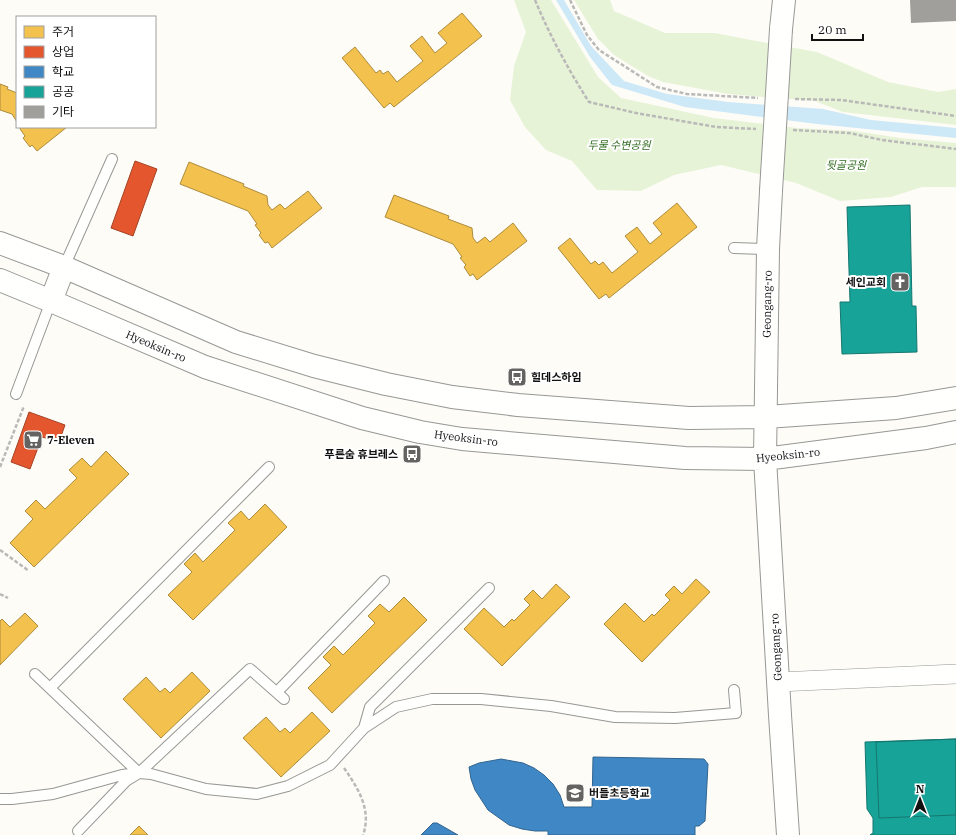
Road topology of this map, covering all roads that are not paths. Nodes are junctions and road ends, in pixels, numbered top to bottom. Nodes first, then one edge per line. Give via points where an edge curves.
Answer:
1 (784, 0) edge
2 (112, 159) dead end
3 (0, 243) edge
4 (734, 248) dead end
5 (768, 249) junction
6 (64, 267) junction
7 (0, 280) edge
8 (51, 300) junction
9 (16, 394) dead end
10 (956, 398) edge
11 (766, 417) junction
12 (956, 432) edge
13 (765, 459) junction
14 (269, 467) dead end
15 (384, 581) dead end
16 (489, 588) dead end
17 (35, 674) dead end
18 (956, 674) edge
19 (778, 682) junction
20 (50, 688) junction
21 (734, 690) dead end
22 (364, 728) junction
23 (139, 773) junction
24 (0, 799) edge
25 (78, 831) dead end
26 (788, 835) edge

1 - 5 street, Geongang-ro, bridge
2 - 6 lane
3 - 6 street
4 - 5 lane
5 - 11 street, Geongang-ro
6 - 8 street
6 - 11 street via 236,342 314,366 386,384 452,397 518,405 689,418
7 - 8 street, Hyeoksin-ro
8 - 9 lane
8 - 13 street, Hyeoksin-ro via 205,367 362,418 420,432 462,439 685,458
10 - 11 street via 896,408
11 - 13 street, Geongang-ro
12 - 13 street, Hyeoksin-ro
13 - 19 street, Geongang-ro
14 - 20 lane
15 - 23 lane via 280,696 250,669
16 - 22 lane via 370,707
17 - 20 lane
18 - 19 street
19 - 26 street, Geongang-ro
20 - 23 lane
21 - 22 lane via 736,713 675,718 615,717 535,705 432,699 396,707
22 - 23 lane via 330,766 288,786 257,794 206,789
23 - 24 lane via 122,775 53,794
23 - 25 lane via 126,781

